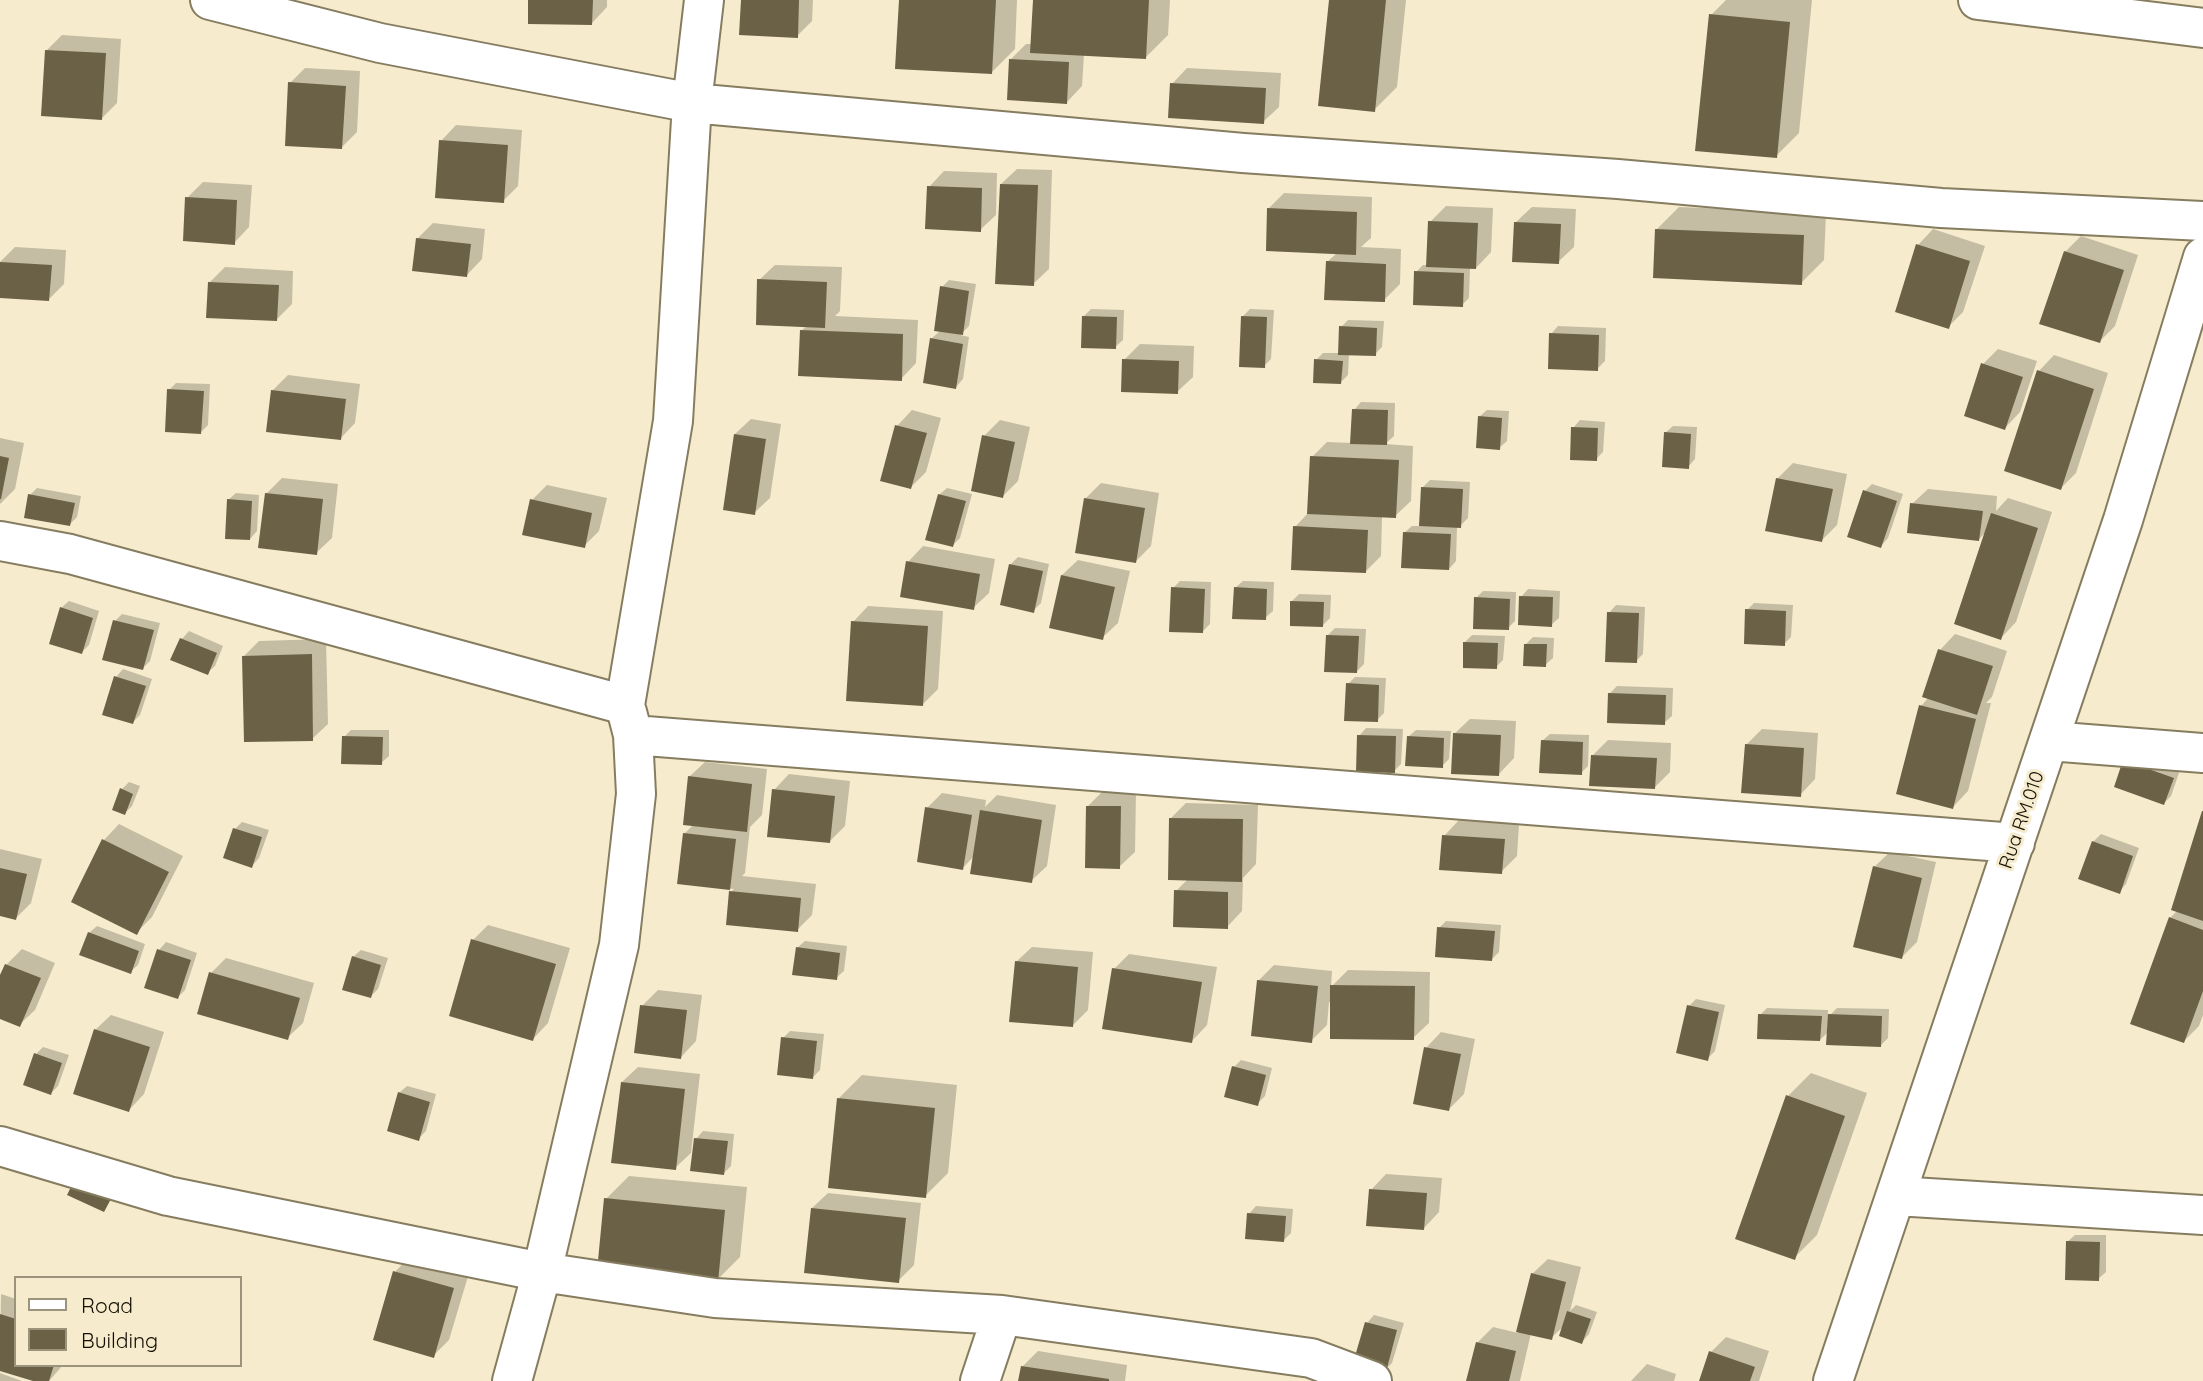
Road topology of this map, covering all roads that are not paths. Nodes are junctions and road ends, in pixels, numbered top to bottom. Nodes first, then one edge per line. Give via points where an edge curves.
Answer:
1 (210, 0) edge
2 (704, 0) edge
3 (1978, 0) edge
4 (2203, 27) edge
5 (692, 103) junction
6 (2203, 221) edge
7 (2203, 257) edge
8 (0, 541) edge
9 (629, 720) junction
10 (2049, 741) junction
11 (2203, 753) edge
12 (2015, 843) junction
13 (0, 1146) edge
14 (1896, 1196) junction
15 (2203, 1215) edge
16 (542, 1272) junction
17 (1002, 1315) junction
18 (512, 1381) edge
19 (980, 1381) edge
20 (1372, 1381) edge
21 (1833, 1381) edge

1 - 5 street via 380,43
2 - 5 street
3 - 4 street
5 - 6 street via 1243,153 1618,179 1941,208
5 - 9 street via 673,421
7 - 10 street, Rua RM.010 via 2123,520
8 - 9 street via 70,554
9 - 12 street
9 - 16 street via 636,794 619,945
10 - 11 street
10 - 12 street, Rua RM.010
12 - 14 street, Rua RM.010
13 - 16 street via 168,1196
14 - 15 street
14 - 21 street, Rua RM.010
16 - 17 street via 715,1297
16 - 18 street
17 - 19 street
17 - 20 street via 1311,1358

